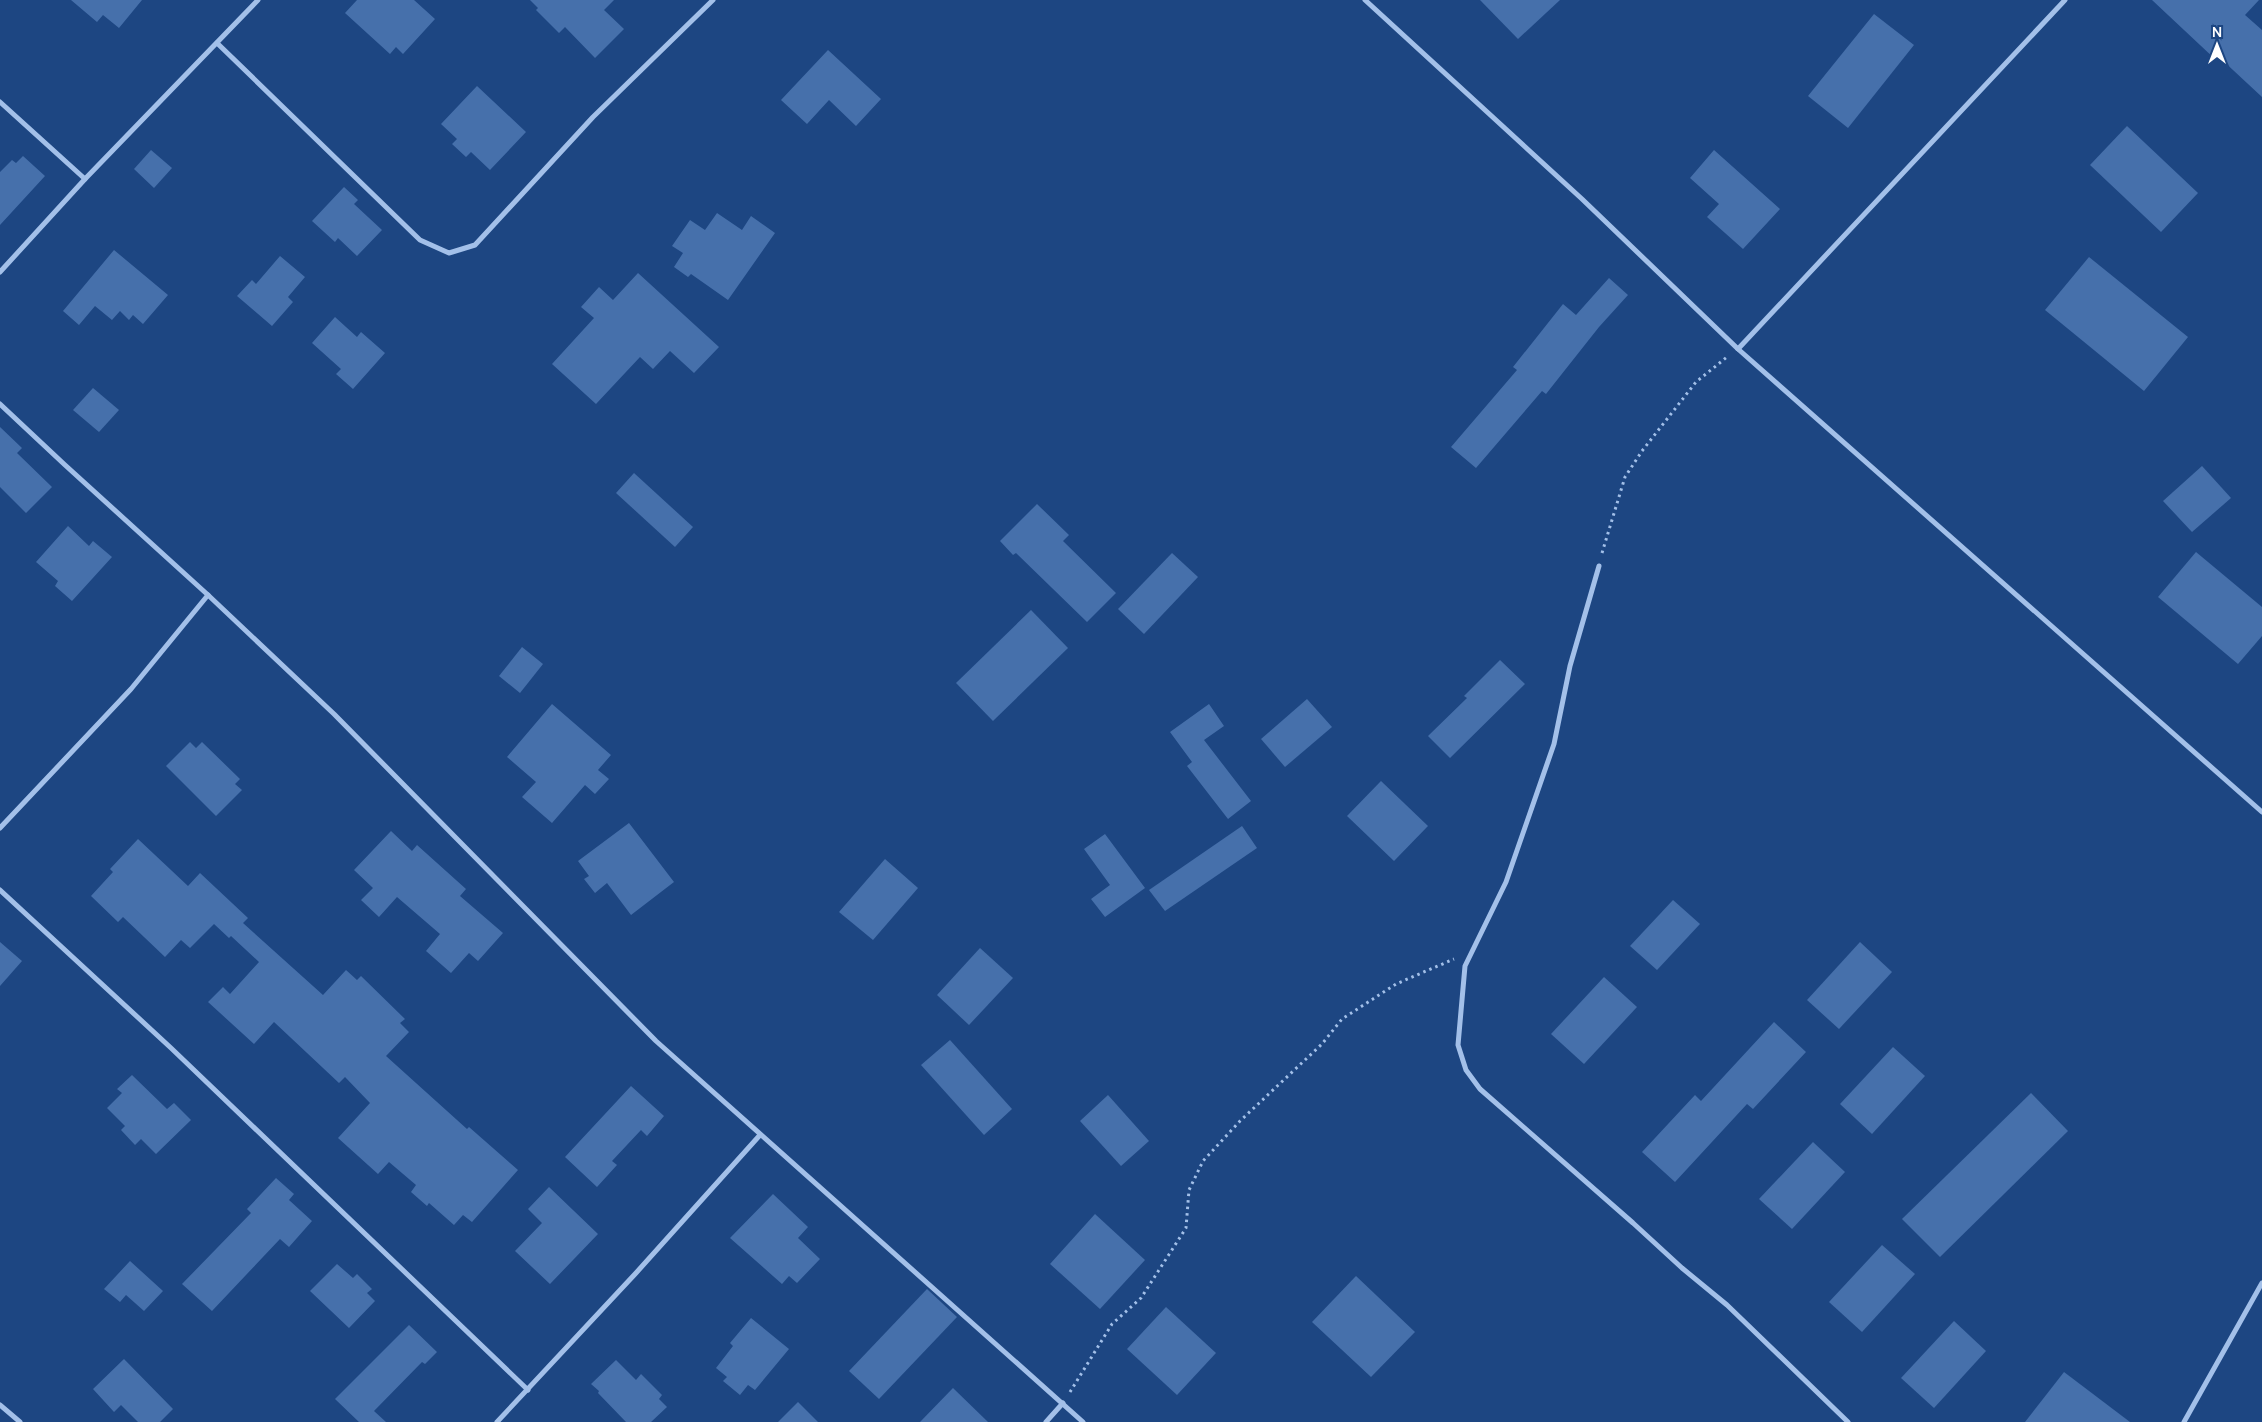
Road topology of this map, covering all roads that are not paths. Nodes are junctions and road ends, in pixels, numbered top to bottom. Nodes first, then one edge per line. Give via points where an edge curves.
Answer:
1 (258, 0) edge
2 (713, 0) edge
3 (1365, 0) edge
4 (2065, 0) edge
5 (217, 43) junction
6 (0, 102) edge
7 (85, 178) junction
8 (0, 272) edge
9 (1738, 349) junction
10 (0, 404) edge
11 (1599, 566) road end
12 (208, 595) junction
13 (2262, 812) edge
14 (0, 828) edge
15 (0, 890) edge
16 (760, 1134) junction
17 (2262, 1283) edge
18 (528, 1390) junction
19 (0, 1404) edge
20 (1063, 1404) junction
21 (20, 1422) edge
22 (497, 1422) edge
23 (1046, 1422) edge
24 (1083, 1422) edge
25 (1848, 1422) edge
26 (2184, 1422) edge

1 - 5 street
2 - 5 street via 593,117 475,245 449,253 420,240
3 - 9 street via 1582,199
4 - 9 street
5 - 7 street
6 - 7 street
7 - 8 street
9 - 13 street
10 - 12 street
11 - 25 street via 1570,666 1554,744 1506,882 1465,966 1458,1045 1466,1070 1480,1089 1727,1305
12 - 14 street via 131,689
12 - 16 street via 334,714 656,1042
15 - 18 street via 171,1048
16 - 18 street
16 - 20 street
17 - 26 street
18 - 22 street
19 - 21 street
20 - 23 street
20 - 24 street

